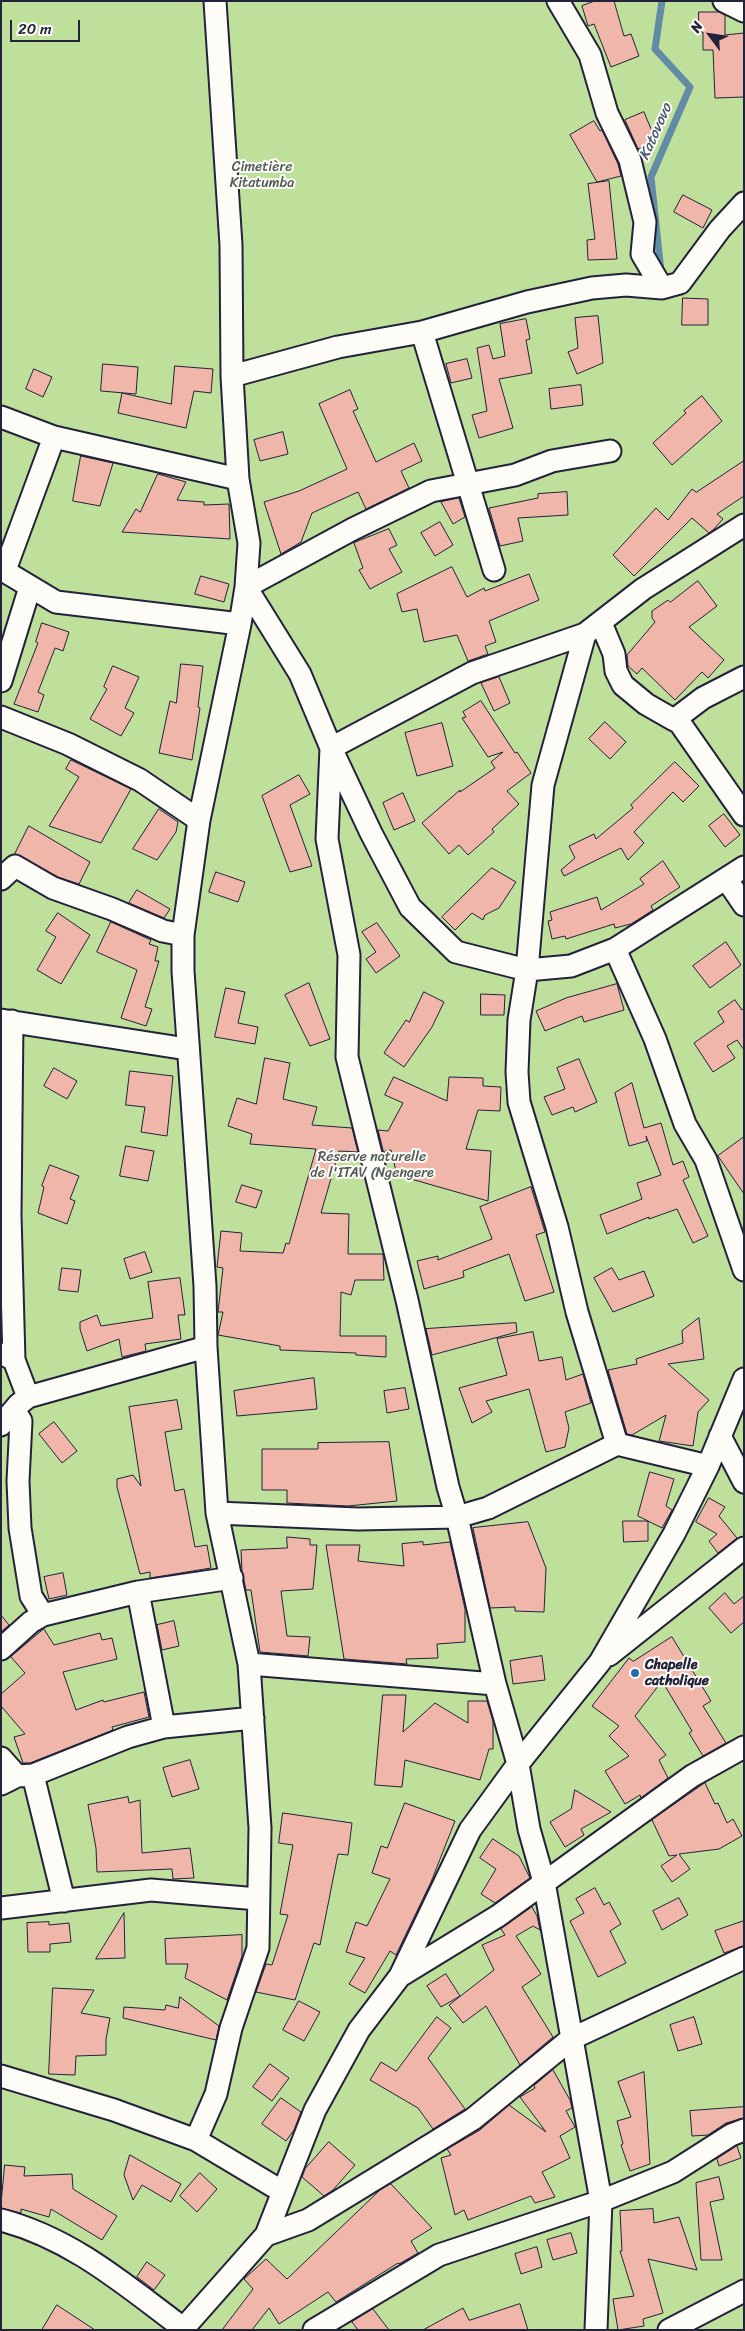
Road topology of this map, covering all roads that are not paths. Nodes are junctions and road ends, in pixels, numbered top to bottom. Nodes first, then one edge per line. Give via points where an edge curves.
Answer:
1 (216, 1) edge
2 (558, 1) edge
3 (724, 1) edge
4 (744, 10) edge
5 (744, 202) edge
6 (669, 286) junction
7 (422, 332) junction
8 (232, 376) junction
9 (1, 416) edge
10 (54, 437) junction
11 (610, 451) dead end
12 (238, 479) junction
13 (466, 484) junction
14 (744, 525) edge
15 (3, 570) edge
16 (494, 570) dead end
17 (30, 587) junction
18 (246, 587) junction
19 (240, 624) junction
20 (593, 629) junction
21 (744, 677) edge
22 (1, 682) edge
23 (1, 717) edge
24 (677, 719) junction
25 (331, 748) junction
26 (744, 815) edge
27 (199, 820) junction
28 (744, 867) edge
29 (1, 879) edge
30 (727, 880) junction
31 (744, 905) edge
32 (183, 935) junction
33 (615, 949) junction
34 (527, 970) junction
35 (7, 1020) edge
36 (187, 1049) junction
37 (6, 1213) edge
38 (744, 1270) edge
39 (206, 1348) junction
40 (8, 1357) edge
41 (744, 1379) edge
42 (14, 1410) edge
43 (720, 1436) junction
44 (617, 1444) junction
45 (708, 1466) junction
46 (744, 1482) edge
47 (217, 1513) junction
48 (457, 1517) junction
49 (744, 1548) edge
50 (232, 1578) junction
51 (138, 1592) junction
52 (43, 1615) junction
53 (1, 1649) edge
54 (600, 1662) junction
55 (249, 1664) junction
56 (495, 1684) junction
57 (253, 1718) junction
58 (164, 1728) junction
59 (744, 1748) edge
60 (1, 1758) edge
61 (518, 1764) junction
62 (17, 1779) edge
63 (544, 1882) junction
64 (258, 1899) junction
65 (64, 1901) junction
66 (1, 1908) edge
67 (744, 1958) edge
68 (400, 1976) junction
69 (571, 2039) junction
70 (1, 2076) edge
71 (744, 2130) edge
72 (196, 2140) junction
73 (283, 2192) junction
74 (601, 2200) junction
75 (1, 2220) edge
76 (266, 2235) junction
77 (744, 2292) edge
78 (191, 2327) edge
79 (314, 2330) edge
80 (596, 2330) edge
81 (669, 2330) edge

1 - 8 street via 231,245
2 - 6 street via 590,55 607,113 630,160 645,222 642,254
3 - 4 street
5 - 6 street via 680,283
6 - 7 street via 592,288 527,302
7 - 8 street via 338,347
7 - 13 street
8 - 12 street
9 - 10 street
10 - 12 street
10 - 15 street
11 - 13 street via 552,461 515,475
12 - 18 street via 249,543
13 - 16 street
13 - 18 street via 431,491
14 - 20 street via 643,589
15 - 17 street
17 - 19 street via 56,602
17 - 22 street
18 - 19 street
18 - 25 street via 300,674
19 - 27 street
20 - 24 street via 614,654 616,671 623,685 646,704
20 - 25 street via 472,672
20 - 34 street via 543,785
21 - 24 street via 703,698
23 - 27 street via 68,744 140,780
24 - 26 street
25 - 34 street via 410,906 456,952
25 - 48 street via 327,838 349,955 347,1057
27 - 32 street
28 - 30 street
29 - 32 street via 15,866 53,888 163,931
30 - 31 street
30 - 33 street
32 - 36 street
33 - 34 street via 571,966
33 - 38 street via 655,1039 685,1124 706,1160
34 - 44 street via 519,1020 517,1072 520,1102
35 - 36 street
35 - 37 street
36 - 39 street via 205,1286
37 - 40 street
39 - 42 street
39 - 47 street
40 - 42 street
41 - 43 street
42 - 52 street via 21,1420 20,1528 31,1596
43 - 45 street
43 - 46 street
44 - 45 street
44 - 48 street via 488,1508
45 - 54 street via 674,1534
47 - 48 street via 358,1519
47 - 50 street
48 - 56 street
49 - 54 street
50 - 51 street
50 - 55 street
51 - 52 street
51 - 58 street
52 - 53 street
54 - 61 street
55 - 56 street
55 - 57 street
56 - 61 street
57 - 58 street
57 - 64 street via 260,1828
58 - 62 street via 128,1737
59 - 63 street via 692,1776
60 - 62 street
61 - 63 street via 529,1829
61 - 68 street via 470,1830
62 - 65 street
63 - 68 street via 498,1916
63 - 69 street
64 - 65 street via 151,1890
64 - 72 street via 258,1948 231,2028 216,2094
65 - 66 street
67 - 69 street
68 - 73 street via 354,2038 315,2110
69 - 74 street
69 - 76 street via 473,2119 308,2220
70 - 72 street via 114,2110
71 - 74 street via 673,2172
72 - 73 street
73 - 76 street
74 - 79 street via 439,2255
74 - 80 street
75 - 78 street via 28,2227 86,2256
76 - 78 street
77 - 81 street

